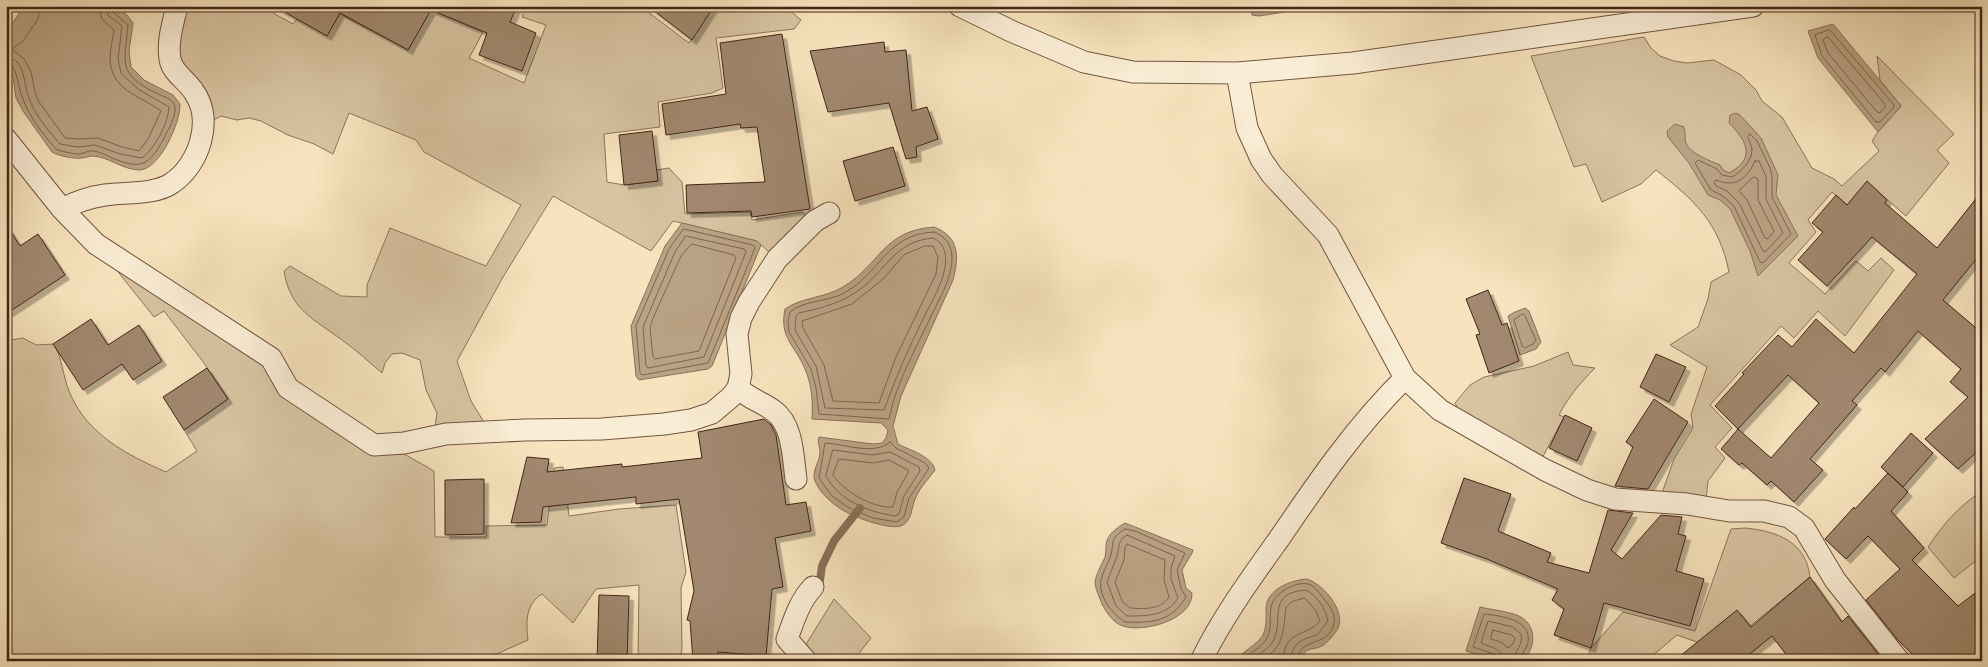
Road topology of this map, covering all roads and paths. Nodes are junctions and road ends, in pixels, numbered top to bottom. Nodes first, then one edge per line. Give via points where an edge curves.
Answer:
1 (177, 6) edge
2 (960, 6) edge
3 (1753, 6) edge
4 (1237, 73) junction
5 (6, 139) edge
6 (62, 209) junction
7 (829, 213) dead end
8 (1405, 378) junction
9 (738, 388) junction
10 (796, 479) dead end
11 (813, 587) dead end
12 (1892, 658) edge
13 (806, 661) edge
14 (1201, 661) edge

1 - 6 street via 170,39 170,60 177,74 195,92 203,114 201,141 193,159 171,184 141,193 89,198
2 - 4 street via 1084,62 1133,72
3 - 4 street via 1353,63
4 - 8 street via 1247,128 1261,158 1272,175 1328,235
5 - 6 street
6 - 9 street via 96,244 271,358 288,388 374,445 404,443 446,434 602,429 691,420 712,412
7 - 9 street via 815,221 777,259 749,302 738,334 741,374
8 - 12 street via 1440,410 1545,470 1587,490 1615,499 1687,504 1729,511 1764,511 1789,517 1804,528 1835,580
8 - 14 street via 1377,405 1309,495 1240,595
9 - 10 street via 780,416 788,432
11 - 13 street via 798,608 787,639

